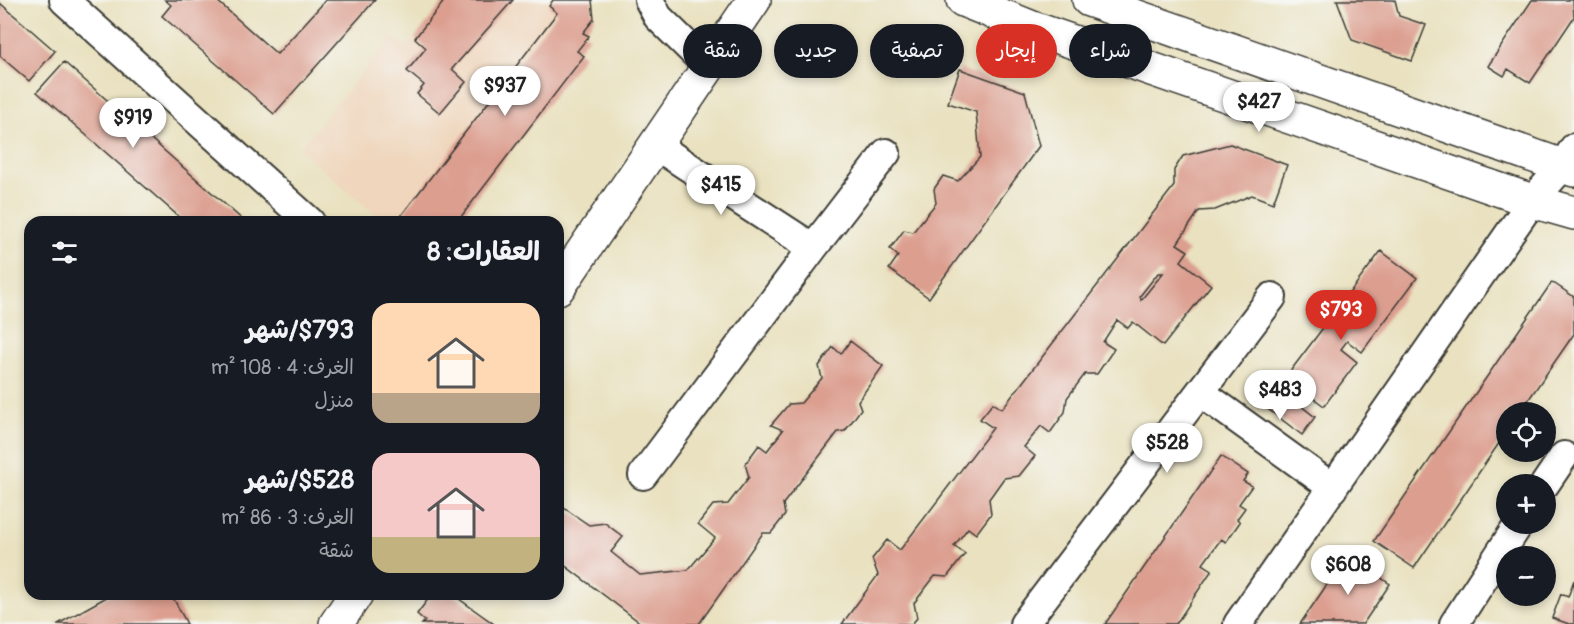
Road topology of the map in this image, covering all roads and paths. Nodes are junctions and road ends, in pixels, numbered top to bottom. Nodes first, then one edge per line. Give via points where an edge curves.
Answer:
1 (64, 0) edge
2 (649, 0) edge
3 (754, 0) edge
4 (963, 0) edge
5 (1089, 0) edge
6 (737, 24) edge
7 (683, 42) edge
8 (700, 78) edge
9 (655, 145) junction
10 (886, 153) dead end
11 (1570, 161) edge
12 (1532, 201) junction
13 (1574, 213) edge
14 (303, 216) edge
15 (813, 248) junction
16 (564, 279) edge
17 (1272, 297) dead end
18 (1200, 392) junction
19 (1564, 456) dead end
20 (1552, 474) edge
21 (643, 475) dead end
22 (1333, 488) junction
23 (1512, 534) edge
24 (352, 600) edge
25 (336, 624) edge
26 (1024, 624) edge
27 (1238, 624) edge
28 (1454, 624) edge

1 - 14 street
2 - 7 street via 658,17
3 - 6 street
4 - 12 street via 1030,27
5 - 11 street
8 - 9 street
9 - 15 street
9 - 16 street
10 - 15 street
11 - 12 street
12 - 13 street
12 - 22 street
15 - 21 street
17 - 18 street
18 - 22 street
18 - 26 street
19 - 20 street
22 - 27 street
23 - 28 street
24 - 25 street

